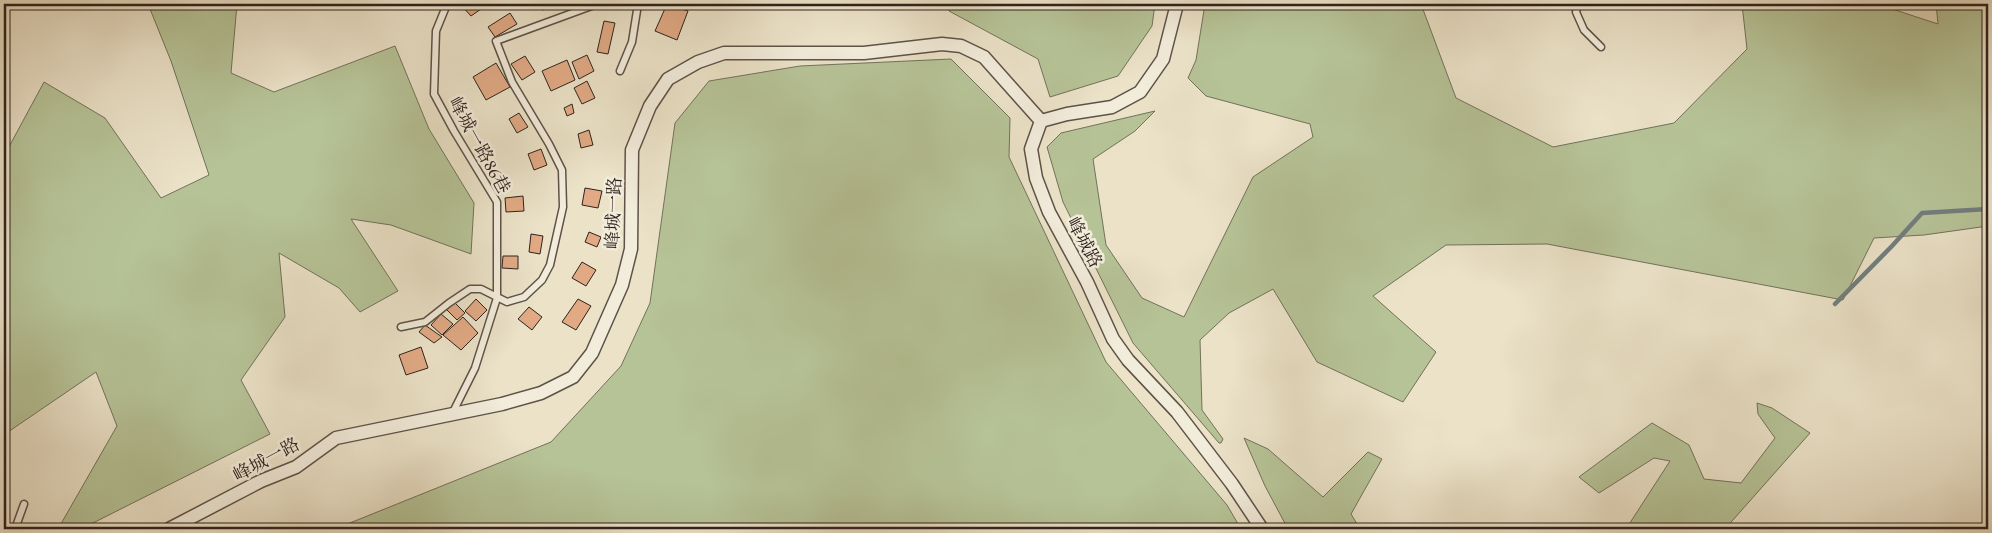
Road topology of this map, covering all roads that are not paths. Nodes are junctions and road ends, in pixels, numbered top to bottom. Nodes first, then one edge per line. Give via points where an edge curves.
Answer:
1 (447, 4) edge
2 (597, 4) edge
3 (638, 4) edge
4 (1178, 4) edge
5 (1578, 4) edge
6 (1601, 47) dead end
7 (620, 71) dead end
8 (1041, 121) junction
9 (497, 298) junction
10 (401, 327) dead end
11 (452, 415) junction
12 (24, 504) dead end
13 (15, 529) edge
14 (169, 529) edge
15 (1262, 529) edge

1 - 9 lane, 峰城一路86巷 via 436,31 434,94 497,202
2 - 9 lane via 496,41 512,82 562,170 562,207 550,265 542,280 524,298 507,302
3 - 7 lane via 632,42
4 - 8 street via 1163,59 1140,92 1112,107
5 - 6 lane via 1576,12 1584,30
8 - 11 street, 峰城一路 via 984,57 960,46 942,44 864,53 724,53 698,62 668,79 650,106 632,150 631,249 622,285 592,353 573,377 541,393
8 - 15 street, 峰城路 via 1031,149 1036,178 1049,212 1113,339 1128,360 1177,412
9 - 10 lane via 481,289 470,289 425,322
9 - 11 lane, 峰城一路86巷 via 475,368
11 - 14 street, 峰城一路 via 336,438 296,467 261,481
12 - 13 lane

